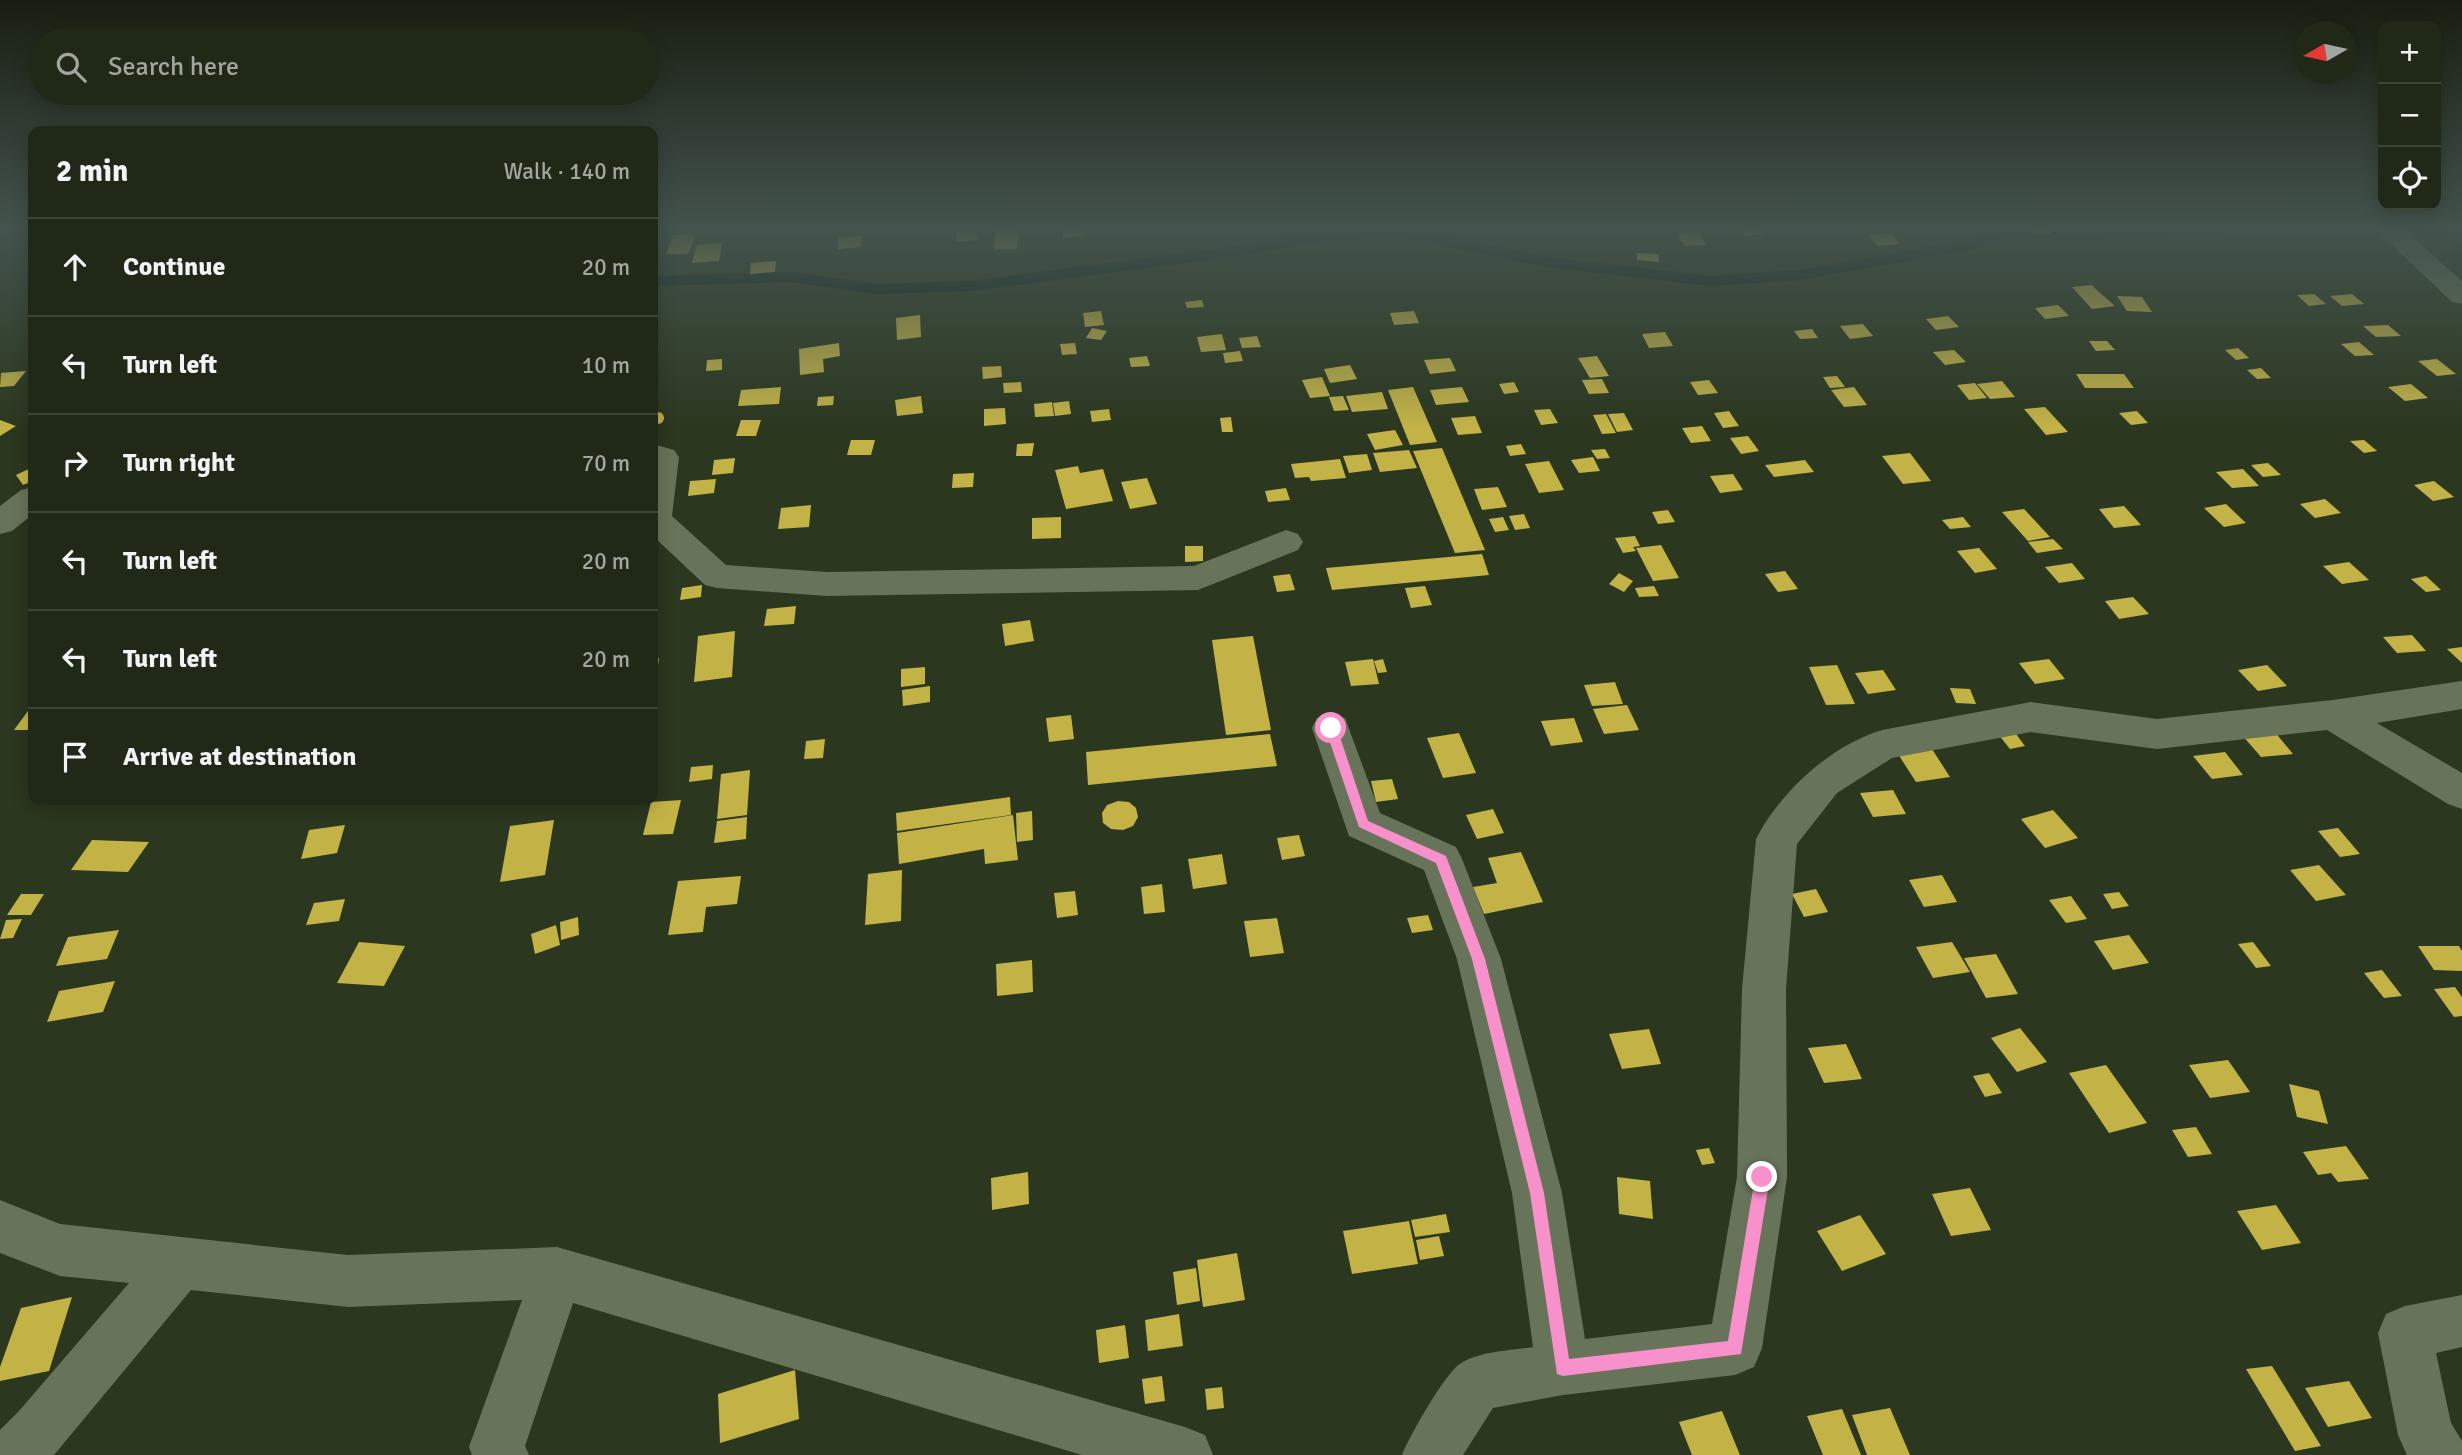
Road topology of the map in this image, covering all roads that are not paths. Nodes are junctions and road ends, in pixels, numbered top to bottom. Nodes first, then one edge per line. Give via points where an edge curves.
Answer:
1 (658, 456) edge
2 (658, 496) edge
3 (28, 502) edge
4 (658, 522) edge
5 (0, 523) edge
6 (1286, 542) dead end
7 (2462, 695) edge
8 (2333, 715) junction
9 (1331, 728) dead end
10 (2462, 793) edge
11 (0, 1225) edge
12 (178, 1265) junction
13 (557, 1273) junction
14 (2462, 1321) edge
15 (1563, 1368) junction
16 (14, 1455) edge
17 (501, 1455) edge
18 (1185, 1455) edge
19 (1430, 1455) edge
20 (2440, 1455) edge

1 - 2 street via 663,457
3 - 5 street
4 - 6 street via 716,576 827,584 1198,578
7 - 8 street
8 - 10 street
8 - 15 street via 2157,734 2031,717 1882,745 1824,782 1777,839 1764,989 1762,1177 1735,1348
9 - 15 street via 1363,824 1441,859 1479,959 1537,1193
11 - 12 street via 60,1250
12 - 13 street via 348,1281
12 - 16 street via 39,1432
13 - 17 street via 497,1447
13 - 18 street
14 - 20 street via 2405,1332 2426,1434
15 - 19 street via 1476,1384

